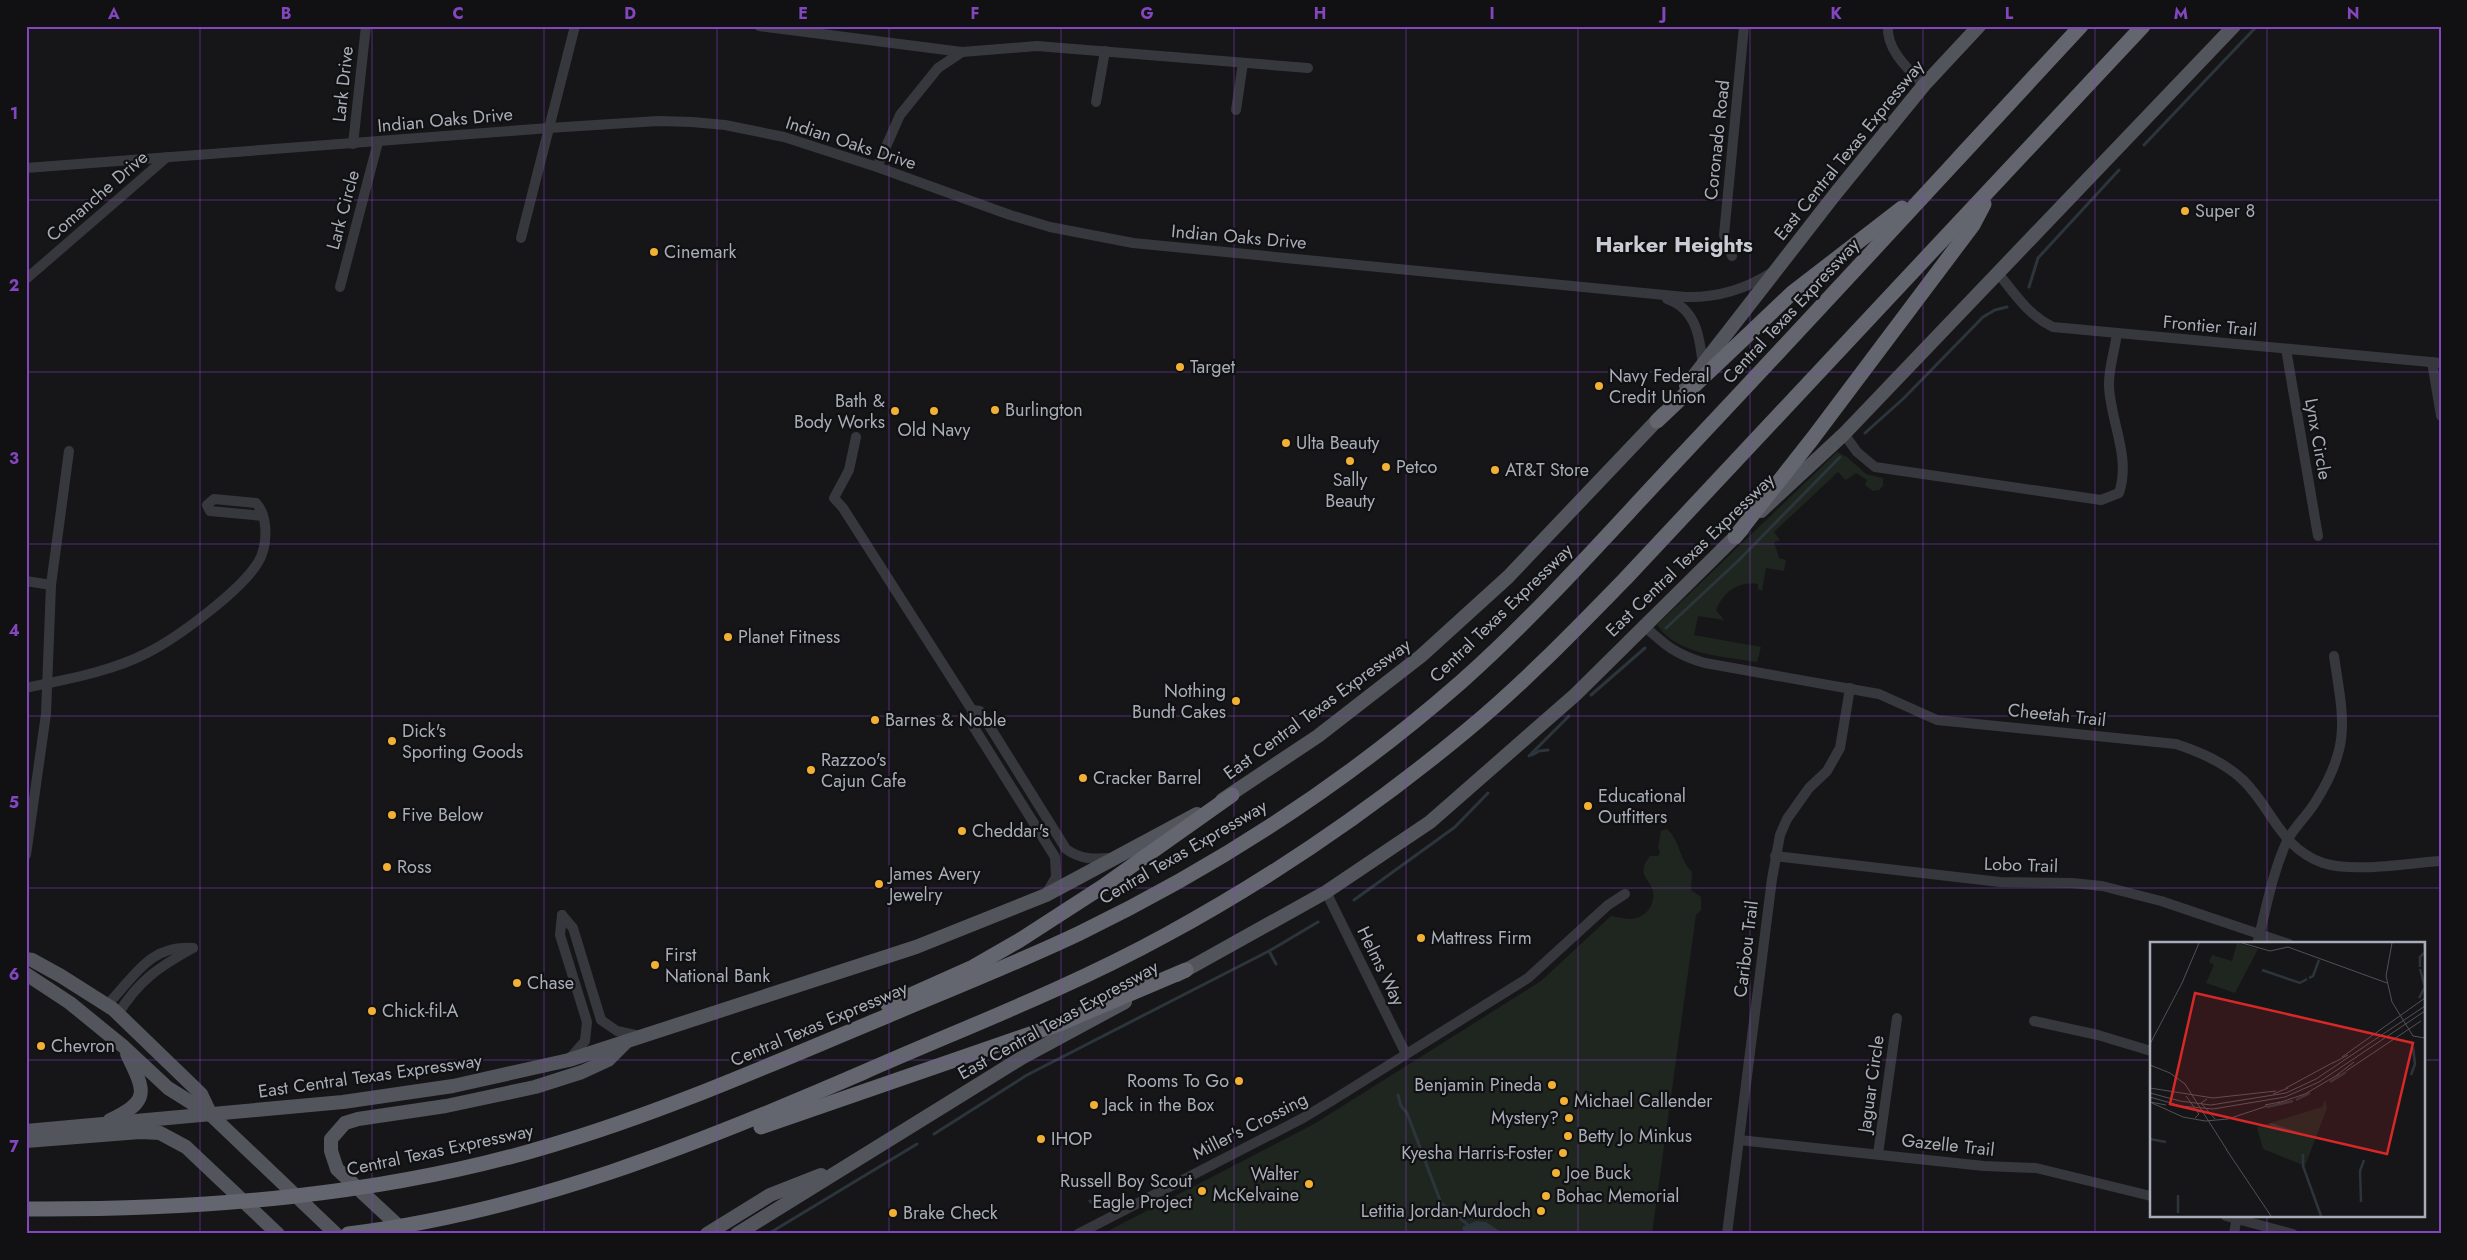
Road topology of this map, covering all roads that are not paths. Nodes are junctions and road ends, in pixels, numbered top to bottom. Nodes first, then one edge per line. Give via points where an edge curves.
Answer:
1 (366, 26) edge
2 (575, 26) edge
3 (759, 26) edge
4 (1744, 26) edge
5 (1888, 26) edge
6 (1979, 26) edge
7 (2081, 26) edge
8 (2143, 26) edge
9 (2234, 26) edge
10 (1106, 51) junction
11 (962, 52) junction
12 (1243, 63) junction
13 (1308, 68) dead end
14 (1924, 84) junction
15 (1096, 102) dead end
16 (1236, 110) dead end
17 (549, 128) junction
18 (378, 142) junction
19 (353, 144) junction
20 (167, 157) junction
21 (877, 167) junction
22 (26, 168) edge
23 (1937, 182) junction
24 (1990, 190) junction
25 (521, 238) dead end
26 (1732, 256) dead end
27 (1782, 265) junction
28 (1998, 273) junction
29 (26, 279) edge
30 (340, 287) dead end
31 (1657, 295) junction
32 (2117, 333) junction
33 (2286, 349) junction
34 (2436, 362) edge
35 (1703, 366) junction
36 (2441, 416) edge
37 (1657, 421) junction
38 (1844, 434) junction
39 (856, 437) dead end
40 (69, 451) dead end
41 (264, 516) junction
42 (2318, 536) dead end
43 (1734, 537) junction
44 (26, 581) edge
45 (51, 585) junction
46 (1643, 625) junction
47 (2334, 656) dead end
48 (48, 684) junction
49 (26, 688) edge
50 (1850, 688) junction
51 (972, 710) junction
52 (1232, 795) junction
53 (2287, 840) junction
54 (26, 855) edge
55 (1776, 856) junction
56 (1114, 858) junction
57 (2441, 861) edge
58 (1326, 892) junction
59 (1625, 894) dead end
60 (1046, 895) junction
61 (2258, 939) edge
62 (2277, 942) edge
63 (26, 959) edge
64 (1186, 970) junction
65 (26, 974) edge
66 (44, 987) junction
67 (107, 1005) junction
68 (118, 1014) junction
69 (1897, 1018) dead end
70 (2034, 1021) dead end
71 (641, 1036) junction
72 (626, 1041) junction
73 (124, 1046) junction
74 (2150, 1051) edge
75 (1406, 1054) junction
76 (793, 1055) junction
77 (569, 1060) junction
78 (211, 1115) junction
79 (100, 1124) junction
80 (26, 1131) edge
81 (704, 1140) junction
82 (1739, 1140) junction
83 (26, 1141) edge
84 (1878, 1154) junction
85 (844, 1167) junction
86 (2150, 1196) edge
87 (26, 1209) edge
88 (2237, 1218) edge
89 (278, 1234) edge
90 (336, 1234) edge
91 (348, 1234) edge
92 (406, 1234) edge
93 (707, 1234) edge
94 (737, 1234) edge
95 (1078, 1234) edge
96 (1727, 1234) edge
97 (2234, 1234) edge
98 (2293, 1234) edge

1 - 19 street, Lark Drive
2 - 17 street
3 - 11 street
4 - 26 street, Coronado Road via 1724,234
5 - 14 street via 1900,62
6 - 14 main road, East Central Texas Expressway
7 - 23 highway, Central Texas Expressway
8 - 24 highway
9 - 28 main road, East Central Texas Expressway
10 - 11 street via 1037,46
10 - 12 street
10 - 15 street
11 - 21 street via 938,68 900,115
12 - 13 street
12 - 16 street
14 - 27 main road, East Central Texas Expressway
17 - 18 street, Indian Oaks Drive
17 - 21 street, Indian Oaks Drive via 658,121 725,126 784,137
17 - 25 street
18 - 19 street, Indian Oaks Drive
18 - 30 street, Lark Circle
19 - 20 street, Indian Oaks Drive
20 - 22 street, Indian Oaks Drive
20 - 29 street, Comanche Drive
21 - 31 street, Indian Oaks Drive via 1010,216 1132,243
23 - 37 highway via 1792,293
23 - 76 highway, Central Texas Expressway via 1516,630 1461,682 1382,747 1224,854 1089,928
24 - 43 highway via 1973,225 1813,438
24 - 81 highway via 1632,572 1549,656 1467,730 1363,811 1227,900 1120,959 1041,998
27 - 31 street via 1751,286 1723,294 1705,297
27 - 35 main road, East Central Texas Expressway
28 - 32 street, Frontier Trail via 2028,309 2053,327
28 - 38 main road, East Central Texas Expressway
31 - 35 street via 1678,302 1690,316 1699,332
32 - 33 street, Frontier Trail
32 - 38 street via 2109,386 2124,479 2119,493 2101,500 1875,467 1857,452
33 - 34 street, Frontier Trail
33 - 42 street, Lynx Circle
34 - 36 street
35 - 37 main road, East Central Texas Expressway
37 - 52 main road, East Central Texas Expressway via 1508,577 1422,656 1318,736
38 - 43 main road, East Central Texas Expressway
39 - 51 street via 849,470 834,498
40 - 45 street
41 - 41 street via 256,503 214,498 207,505 210,511
41 - 48 street via 264,546 258,563 240,583 190,624 149,653 121,665
43 - 46 main road, East Central Texas Expressway
44 - 45 street
45 - 48 street
46 - 50 street, Cheetah Trail via 1670,650 1683,657
46 - 58 main road, East Central Texas Expressway via 1571,698 1430,822
47 - 53 street via 2344,725 2340,751 2333,774
48 - 49 street
48 - 54 street
50 - 53 street, Cheetah Trail via 1880,694 1937,720 2176,744 2194,750 2220,763 2244,781
50 - 55 street, Caribou Trail via 1840,748 1827,771 1795,805 1780,835
51 - 56 street via 980,711 1066,849 1078,857 1092,860
51 - 60 street via 974,726 1055,858 1056,877
52 - 56 main road, East Central Texas Expressway
52 - 76 highway via 1102,887 1020,940 973,967 812,1038
53 - 57 street, Cheetah Trail via 2324,863 2354,867
53 - 61 street
55 - 61 street, Lobo Trail via 2000,882 2102,886 2160,900
55 - 82 street, Caribou Trail
56 - 60 main road, East Central Texas Expressway
58 - 64 main road, East Central Texas Expressway
58 - 75 street, Helms Way
59 - 75 street, Miller's Crossing via 1608,905 1528,978
60 - 71 main road, East Central Texas Expressway via 916,948
61 - 62 street, Lobo Trail
63 - 67 main road via 61,976
64 - 81 highway via 993,1048 894,1079 727,1139
64 - 85 main road, East Central Texas Expressway via 1023,1057
65 - 66 main road
66 - 68 main road via 71,997 108,1020
66 - 73 main road via 70,1002
67 - 68 main road
67 - 68 street via 149,960 176,946 193,948 151,973
68 - 78 main road via 201,1094
69 - 84 street, Jaguar Circle
70 - 74 street
71 - 72 main road, East Central Texas Expressway
71 - 77 street via 617,1031 601,1020 573,928 562,914 560,935 587,1022 585,1041
72 - 77 main road, East Central Texas Expressway
72 - 92 main road via 608,1060 535,1087 345,1123 331,1138 337,1169
73 - 78 main road via 168,1088
73 - 79 main road via 142,1089 139,1100 126,1112
75 - 95 street, Miller's Crossing via 1304,1118
76 - 87 highway, Central Texas Expressway via 609,1127 451,1170 351,1188 200,1205 105,1210
77 - 78 main road, East Central Texas Expressway via 453,1086 343,1102
78 - 79 main road, East Central Texas Expressway
78 - 90 main road
79 - 80 main road, East Central Texas Expressway
81 - 91 highway via 602,1176 493,1206
82 - 84 street, Gazelle Trail
82 - 96 street, Caribou Trail
83 - 89 main road via 140,1132 160,1134 186,1147
84 - 86 street, Gazelle Trail via 2042,1169
85 - 93 main road via 770,1196
85 - 94 main road, East Central Texas Expressway
88 - 97 street
88 - 98 street

